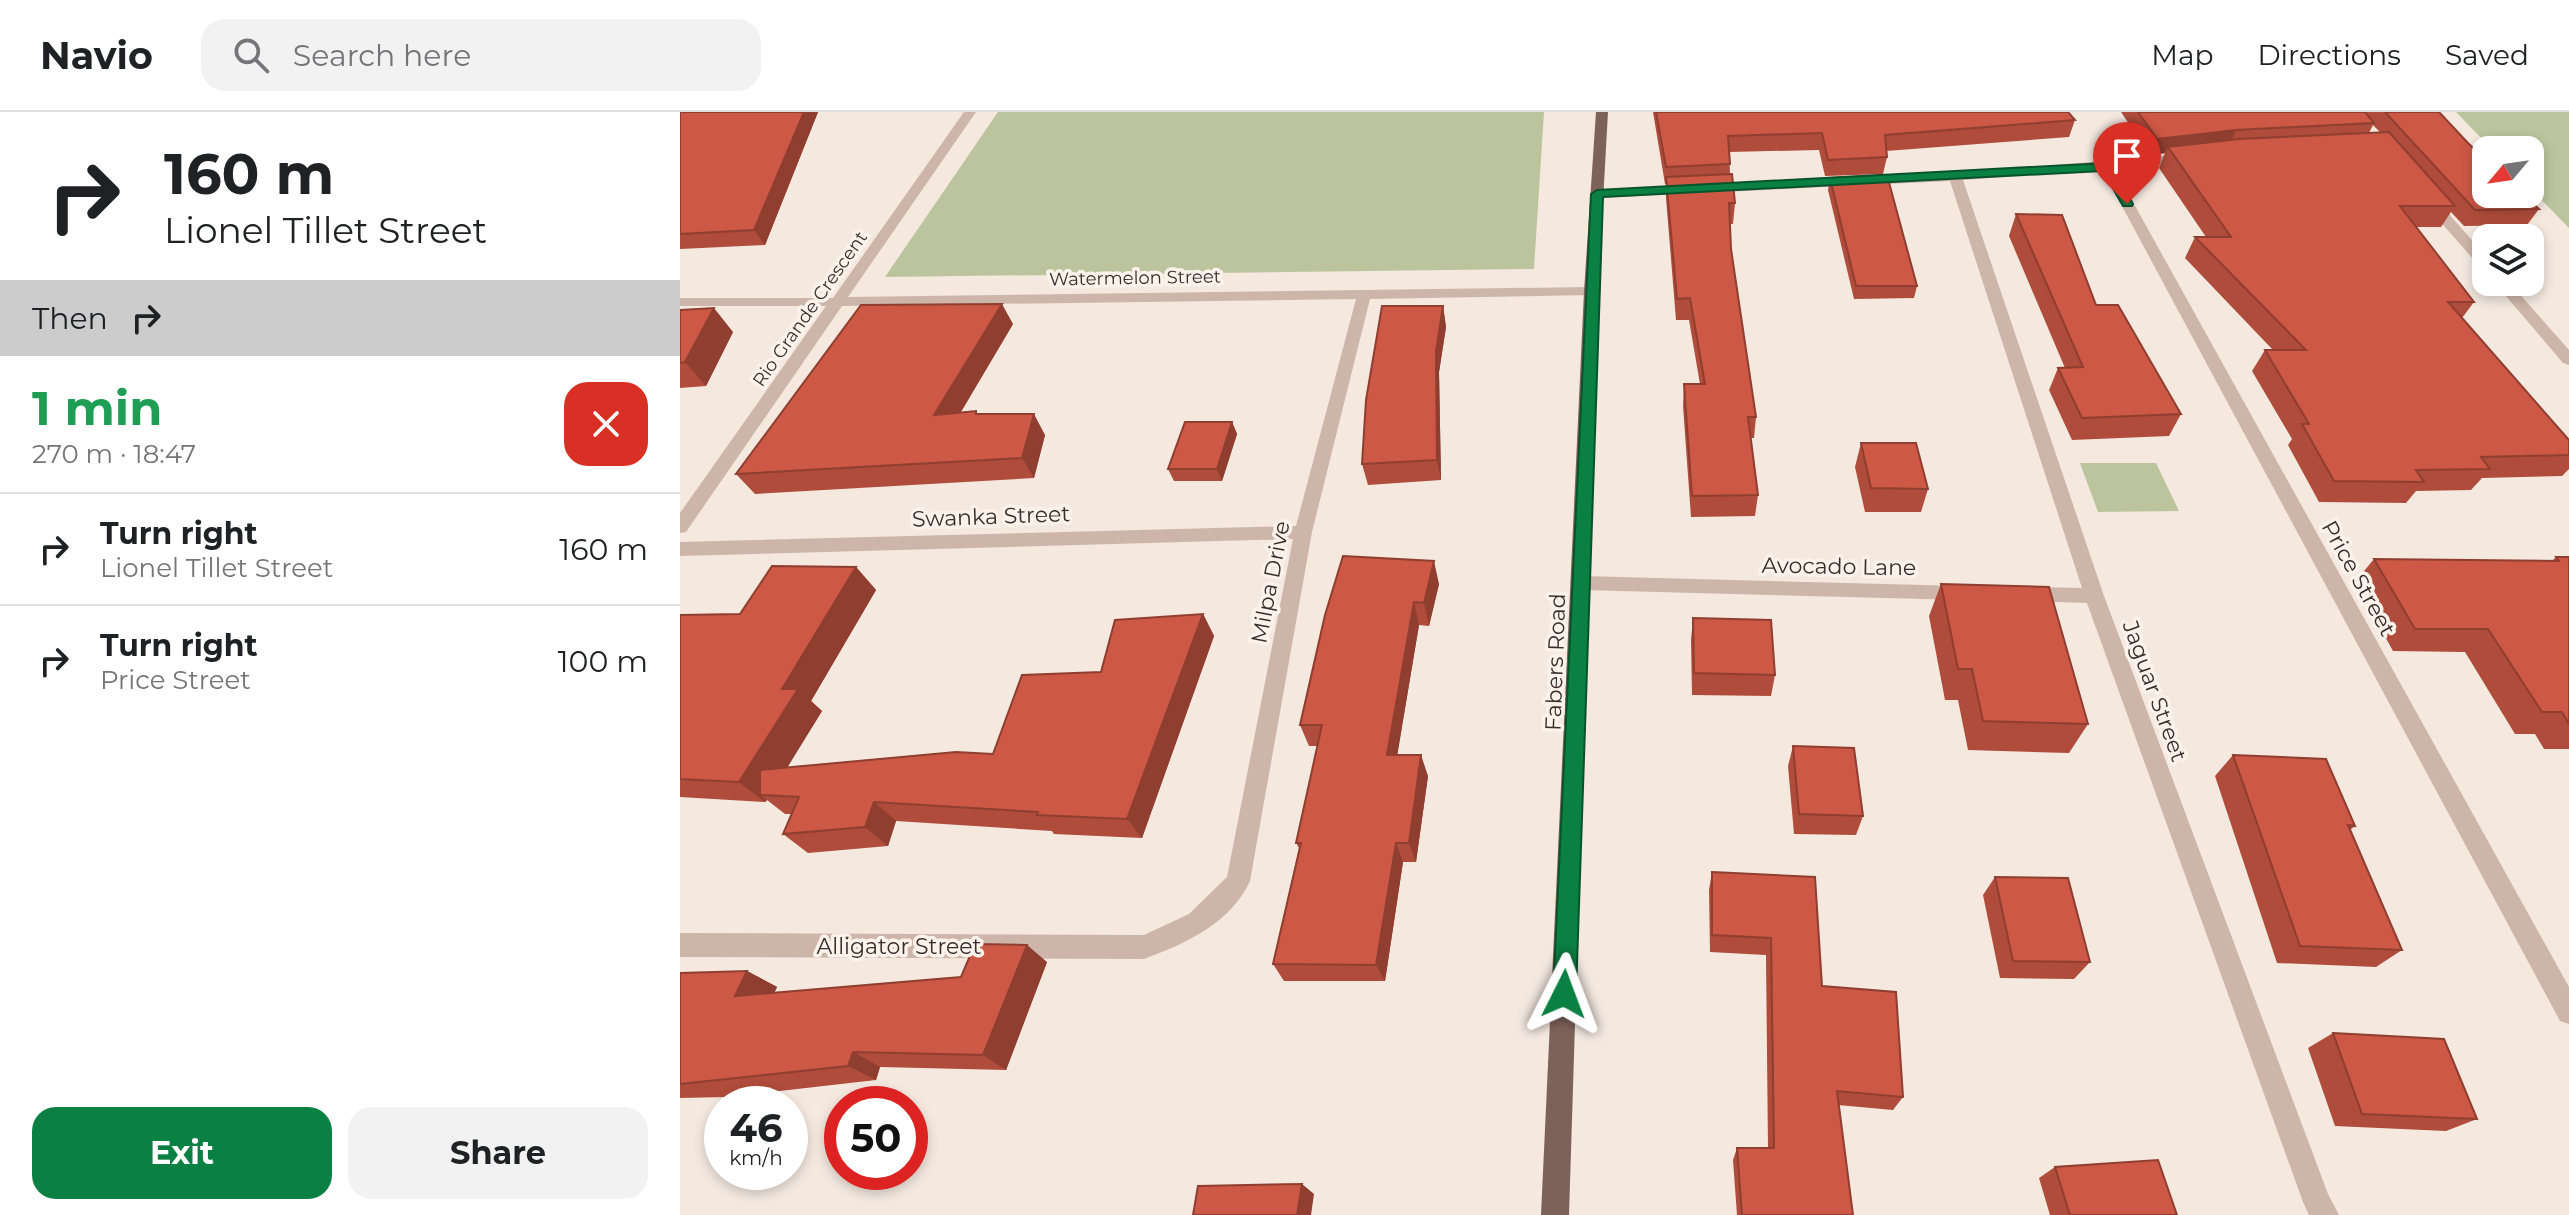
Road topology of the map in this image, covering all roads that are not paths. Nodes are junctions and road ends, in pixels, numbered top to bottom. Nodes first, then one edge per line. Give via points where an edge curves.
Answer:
1 (970, 112) edge
2 (1602, 112) edge
3 (2198, 157) edge
4 (2107, 167) junction
5 (1955, 177) junction
6 (2423, 193) edge
7 (1597, 194) junction
8 (2472, 249) edge
9 (1591, 291) junction
10 (1364, 295) junction
11 (2513, 296) edge
12 (680, 302) edge
13 (840, 302) junction
14 (2569, 360) edge
15 (680, 527) edge
16 (1303, 532) junction
17 (680, 549) edge
18 (1582, 583) junction
19 (1979, 593) edge
20 (2010, 594) edge
21 (2094, 596) junction
22 (1238, 881) joint
23 (680, 945) edge
24 (2569, 1012) edge
25 (1555, 1215) edge
26 (2325, 1215) edge

1 - 13 street, Rio Grande Crescent
2 - 7 main road, Fabers Road
3 - 4 street
4 - 5 street
4 - 24 street, Price Street
5 - 7 street
5 - 21 street, Jaguar Street
6 - 8 street
7 - 9 main road, Fabers Road
9 - 10 street, Watermelon Street
9 - 18 main road, Fabers Road
10 - 13 street, Watermelon Street
10 - 16 street, Milpa Drive
11 - 14 street
12 - 13 street, Watermelon Street
13 - 15 street, Rio Grande Crescent
16 - 17 street, Swanka Street
16 - 22 street, Milpa Drive
18 - 19 street, Avocado Lane
18 - 25 main road, Fabers Road
20 - 21 street
21 - 26 street, Jaguar Street
22 - 23 street, Alligator Street via 1218,907 1193,925 1144,947

